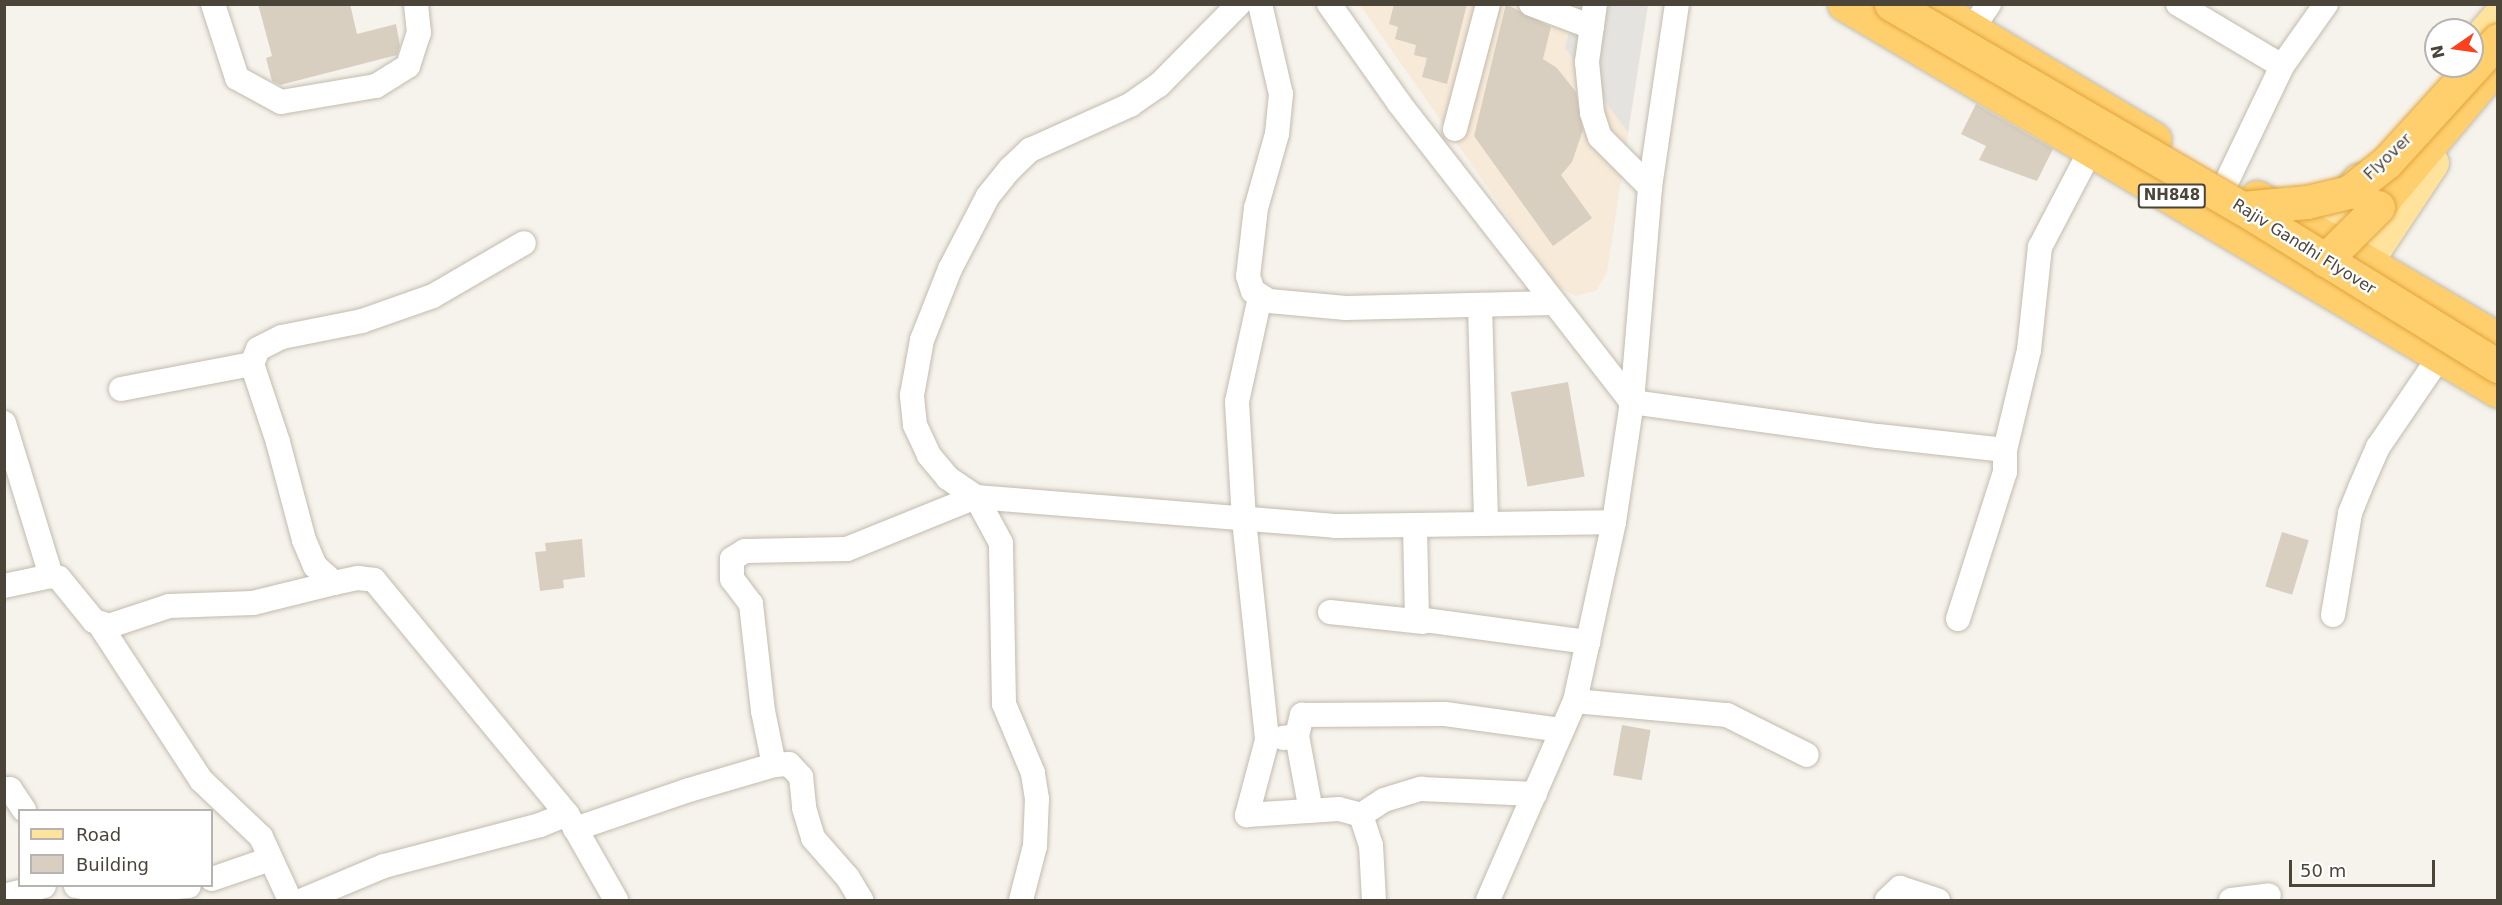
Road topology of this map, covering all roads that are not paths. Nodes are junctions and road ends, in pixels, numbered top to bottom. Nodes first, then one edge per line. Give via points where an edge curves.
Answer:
1 (213, 4) edge
2 (416, 4) edge
3 (1239, 4) edge
4 (1260, 4) edge
5 (1329, 4) edge
6 (1488, 4) edge
7 (1531, 4) edge
8 (1677, 4) edge
9 (1844, 4) edge
10 (1891, 4) edge
11 (1930, 4) edge
12 (2178, 4) edge
13 (2326, 4) edge
14 (1593, 16) edge
15 (1980, 17) edge
16 (2498, 17) edge
17 (2484, 33) edge
18 (2498, 40) edge
19 (2498, 64) edge
20 (1948, 65) junction
21 (2282, 66) junction
22 (2447, 78) edge
23 (2498, 87) edge
24 (2114, 114) junction
25 (1455, 129) dead end
26 (2090, 148) junction
27 (1650, 187) junction
28 (2235, 195) junction
29 (524, 243) dead end
30 (2321, 245) junction
31 (2370, 262) junction
32 (2289, 265) junction
33 (1260, 297) junction
34 (2342, 297) junction
35 (1553, 303) junction
36 (1479, 305) junction
37 (2465, 320) junction
38 (2498, 339) edge
39 (2439, 357) junction
40 (252, 364) junction
41 (2498, 366) edge
42 (120, 389) dead end
43 (2498, 391) edge
44 (1632, 402) junction
45 (4, 423) edge
46 (2005, 450) junction
47 (976, 497) junction
48 (1244, 520) junction
49 (1614, 522) junction
50 (1486, 523) junction
51 (1415, 525) junction
52 (51, 576) junction
53 (334, 583) junction
54 (4, 586) edge
55 (1330, 612) dead end
56 (2333, 615) dead end
57 (1958, 619) dead end
58 (1423, 622) junction
59 (100, 625) junction
60 (1588, 642) junction
61 (1575, 701) junction
62 (1563, 730) junction
63 (1297, 736) junction
64 (1267, 740) junction
65 (1807, 755) dead end
66 (774, 765) junction
67 (4, 789) edge
68 (1535, 794) junction
69 (23, 809) edge
70 (1311, 811) junction
71 (1361, 815) junction
72 (571, 822) junction
73 (270, 859) junction
74 (213, 879) edge
75 (37, 887) edge
76 (83, 887) edge
77 (175, 887) edge
78 (2269, 895) dead end
79 (4, 896) edge
80 (112, 896) edge
81 (290, 900) edge
82 (303, 900) edge
83 (616, 900) edge
84 (861, 900) edge
85 (1021, 900) edge
86 (1374, 900) edge
87 (1488, 900) edge
88 (1887, 900) edge
89 (1938, 900) edge
90 (2231, 900) edge

1 - 2 street via 237,78 281,102 376,86 408,66 419,33
3 - 47 street via 1159,85 1130,105 1029,150 988,196 950,269 922,340 912,395 915,425 929,455 948,478
4 - 33 street via 1281,94 1277,134 1256,208 1250,246 1248,276
5 - 35 street via 1399,103
6 - 25 street
7 - 14 street
8 - 27 street
9 - 20 highway, NH848
10 - 28 highway, Rajiv Gandhi Flyover, bridge
11 - 15 highway, NH848
12 - 21 street
13 - 21 street
14 - 27 street via 1587,87 1600,138
15 - 20 street
15 - 24 highway, NH848
16 - 17 main road
18 - 28 highway, Flyover, bridge via 2387,162 2349,192 2307,202
19 - 30 highway, Flyover, bridge via 2378,207
20 - 26 highway, NH848
21 - 28 street
22 - 30 main road
23 - 31 main road via 2405,201
24 - 26 street
24 - 28 highway, NH848
26 - 32 highway, NH848
26 - 46 street via 2040,247 2029,350
27 - 44 street
28 - 30 highway, Rajiv Gandhi Flyover, bridge
29 - 40 street via 412,305 362,321 267,342 258,349
30 - 31 highway
30 - 32 main road
30 - 41 highway, Rajiv Gandhi Flyover, bridge
31 - 34 main road
31 - 37 highway
32 - 34 highway, NH848
33 - 36 street via 1291,304 1346,308
33 - 48 street via 1237,402
34 - 39 highway, NH848
35 - 36 street
35 - 44 street
36 - 50 street
37 - 38 highway
37 - 39 street
39 - 43 highway, NH848
39 - 56 street via 2378,447 2360,488 2350,513
40 - 42 street
40 - 53 street via 309,555
44 - 46 street
44 - 49 street
45 - 52 street
46 - 57 street via 2005,471
47 - 48 street
47 - 66 street via 847,549 759,549 736,554 732,559 732,579 751,604 761,701
47 - 85 street via 1001,543 1004,704 1033,773 1037,799 1035,846
48 - 51 street
48 - 64 street
49 - 50 street
49 - 60 street
50 - 51 street
51 - 58 street via 1416,613
52 - 54 street
52 - 59 street via 64,583
53 - 59 street via 254,603 169,606 121,623
53 - 72 street via 358,578 374,580
55 - 58 street
58 - 60 street
59 - 73 street via 201,780 250,823
60 - 61 street
61 - 62 street
61 - 65 street via 1727,715
62 - 63 street via 1445,714 1302,715
62 - 68 street
63 - 64 street
63 - 70 street
64 - 70 street via 1247,815
66 - 72 street
66 - 84 street via 789,764 797,769 813,838 848,878
67 - 69 street via 10,789
68 - 71 street via 1421,789 1384,800
68 - 87 street
70 - 71 street via 1339,809
71 - 86 street via 1371,844
72 - 82 street via 540,825 384,866
72 - 83 street
73 - 74 street
73 - 81 street
75 - 79 street
76 - 80 street
77 - 80 street
78 - 90 street
88 - 89 street via 1900,888

